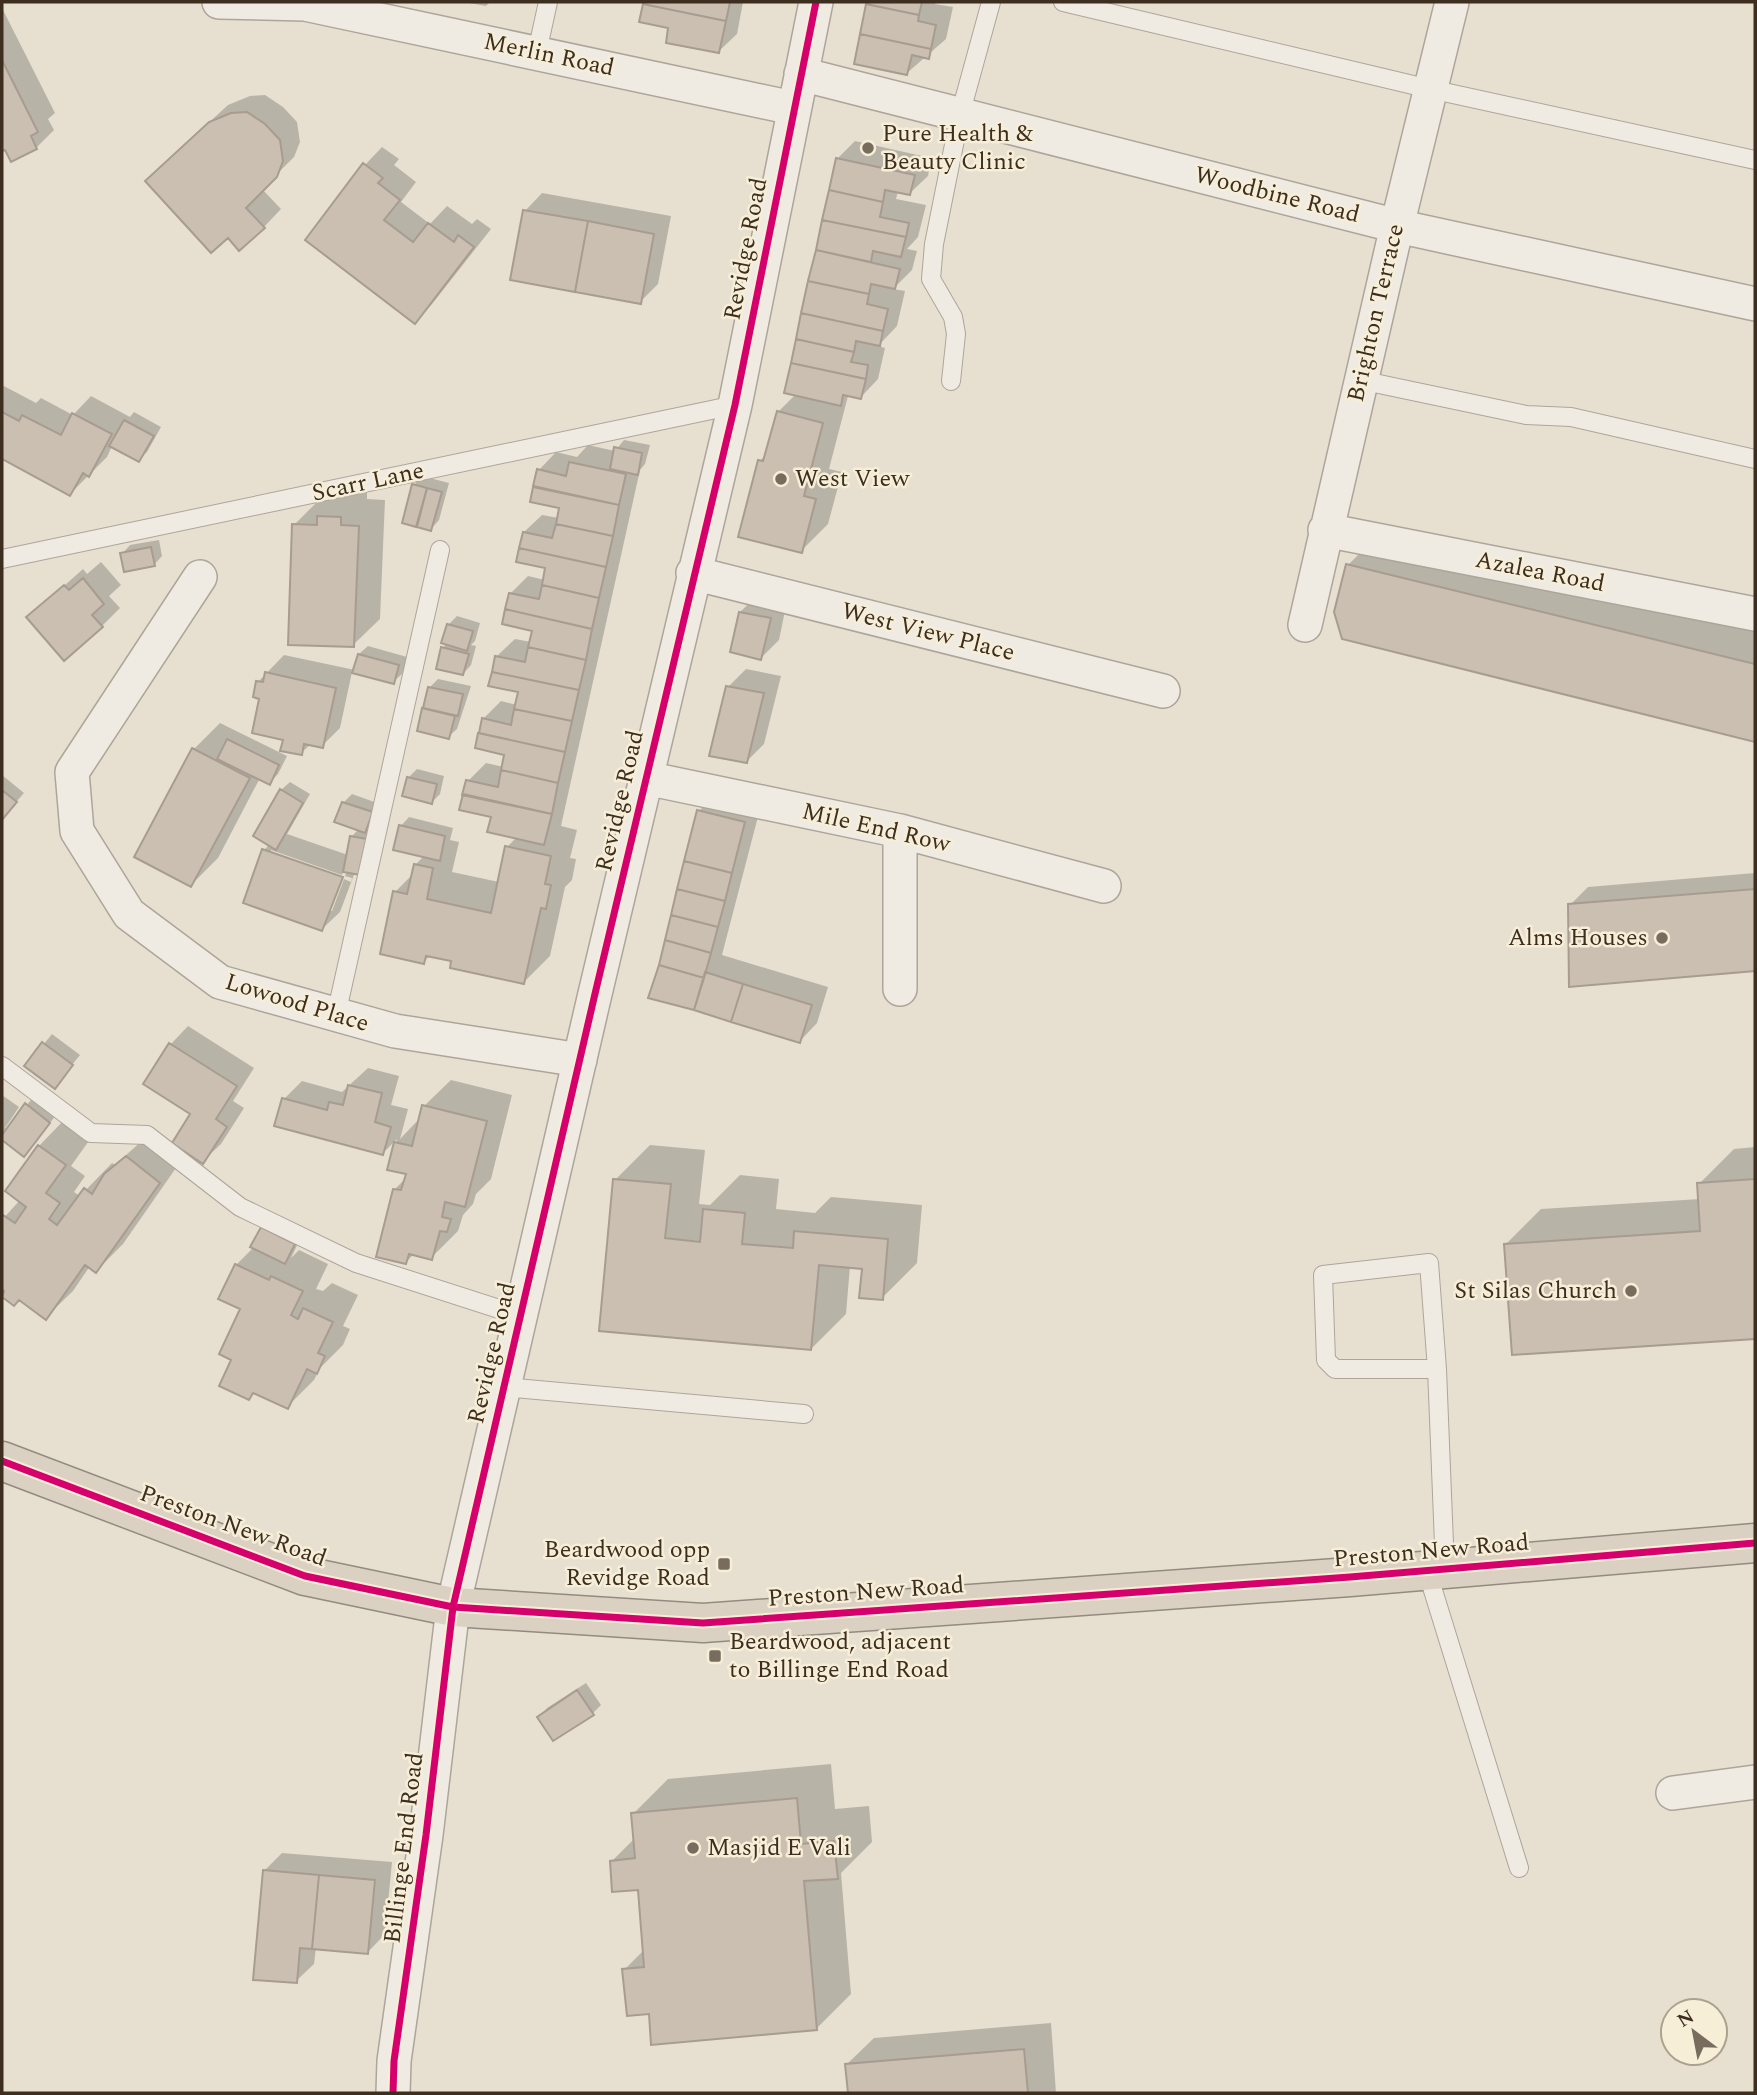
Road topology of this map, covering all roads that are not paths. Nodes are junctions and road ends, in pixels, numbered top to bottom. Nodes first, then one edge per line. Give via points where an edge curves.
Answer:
1 (219, 2) edge
2 (548, 2) edge
3 (816, 2) edge
4 (991, 2) edge
5 (1063, 2) edge
6 (1452, 2) edge
7 (305, 3) edge
8 (537, 52) junction
9 (801, 75) junction
10 (1430, 89) junction
11 (793, 108) junction
12 (960, 115) junction
13 (1755, 160) edge
14 (1397, 226) junction
15 (1755, 304) edge
16 (1360, 380) junction
17 (951, 381) dead end
18 (735, 405) junction
19 (1755, 459) edge
20 (1325, 530) junction
21 (440, 550) dead end
22 (2, 559) edge
23 (694, 573) junction
24 (200, 576) dead end
25 (1755, 614) edge
26 (1305, 625) dead end
27 (1163, 691) dead end
28 (646, 778) junction
29 (901, 831) junction
30 (1104, 886) dead end
31 (900, 989) dead end
32 (336, 1015) junction
33 (580, 1060) junction
34 (2, 1066) edge
35 (520, 1316) junction
36 (1437, 1369) junction
37 (504, 1387) junction
38 (804, 1414) dead end
39 (2, 1461) edge
40 (1755, 1543) edge
41 (1436, 1570) junction
42 (453, 1607) junction
43 (1755, 1782) edge
44 (1672, 1793) dead end
45 (1520, 1868) dead end
46 (393, 2093) edge

1 - 7 street, Merlin Road
2 - 8 lane
3 - 9 street, Revidge Road
4 - 12 lane
5 - 10 lane
6 - 10 street, Brighton Terrace
7 - 8 street, Merlin Road
8 - 11 street, Merlin Road
9 - 11 street, Revidge Road
9 - 12 street, Woodbine Road
10 - 13 lane
10 - 14 street, Brighton Terrace
11 - 18 street, Revidge Road
12 - 14 street, Woodbine Road
12 - 17 lane via 931,279 953,317 956,334
14 - 15 street, Woodbine Road
14 - 16 street, Brighton Terrace
16 - 19 lane via 1526,415 1571,417
16 - 20 street, Brighton Terrace
18 - 22 lane, Scarr Lane
18 - 23 street, Revidge Road
20 - 25 street, Azalea Road
20 - 26 street, Brighton Terrace
21 - 32 lane
23 - 27 street, West View Place
23 - 28 street, Revidge Road
24 - 32 street, Lowood Place via 72,772 77,831 129,914 220,982
28 - 29 street, Mile End Row
28 - 33 street, Revidge Road
29 - 30 street, Mile End Row
29 - 31 street
32 - 33 street, Lowood Place via 395,1031
33 - 35 street, Revidge Road
34 - 35 lane via 91,1133 147,1135 240,1207 356,1263
35 - 37 street, Revidge Road
36 - 36 lane via 1335,1369 1326,1360 1323,1275 1429,1263
36 - 41 lane
37 - 38 lane
37 - 42 street, Revidge Road
39 - 42 highway, Preston New Road via 305,1576
40 - 41 highway, Preston New Road
41 - 42 highway, Preston New Road via 703,1623
41 - 45 lane
42 - 46 street, Billinge End Road
43 - 44 street

